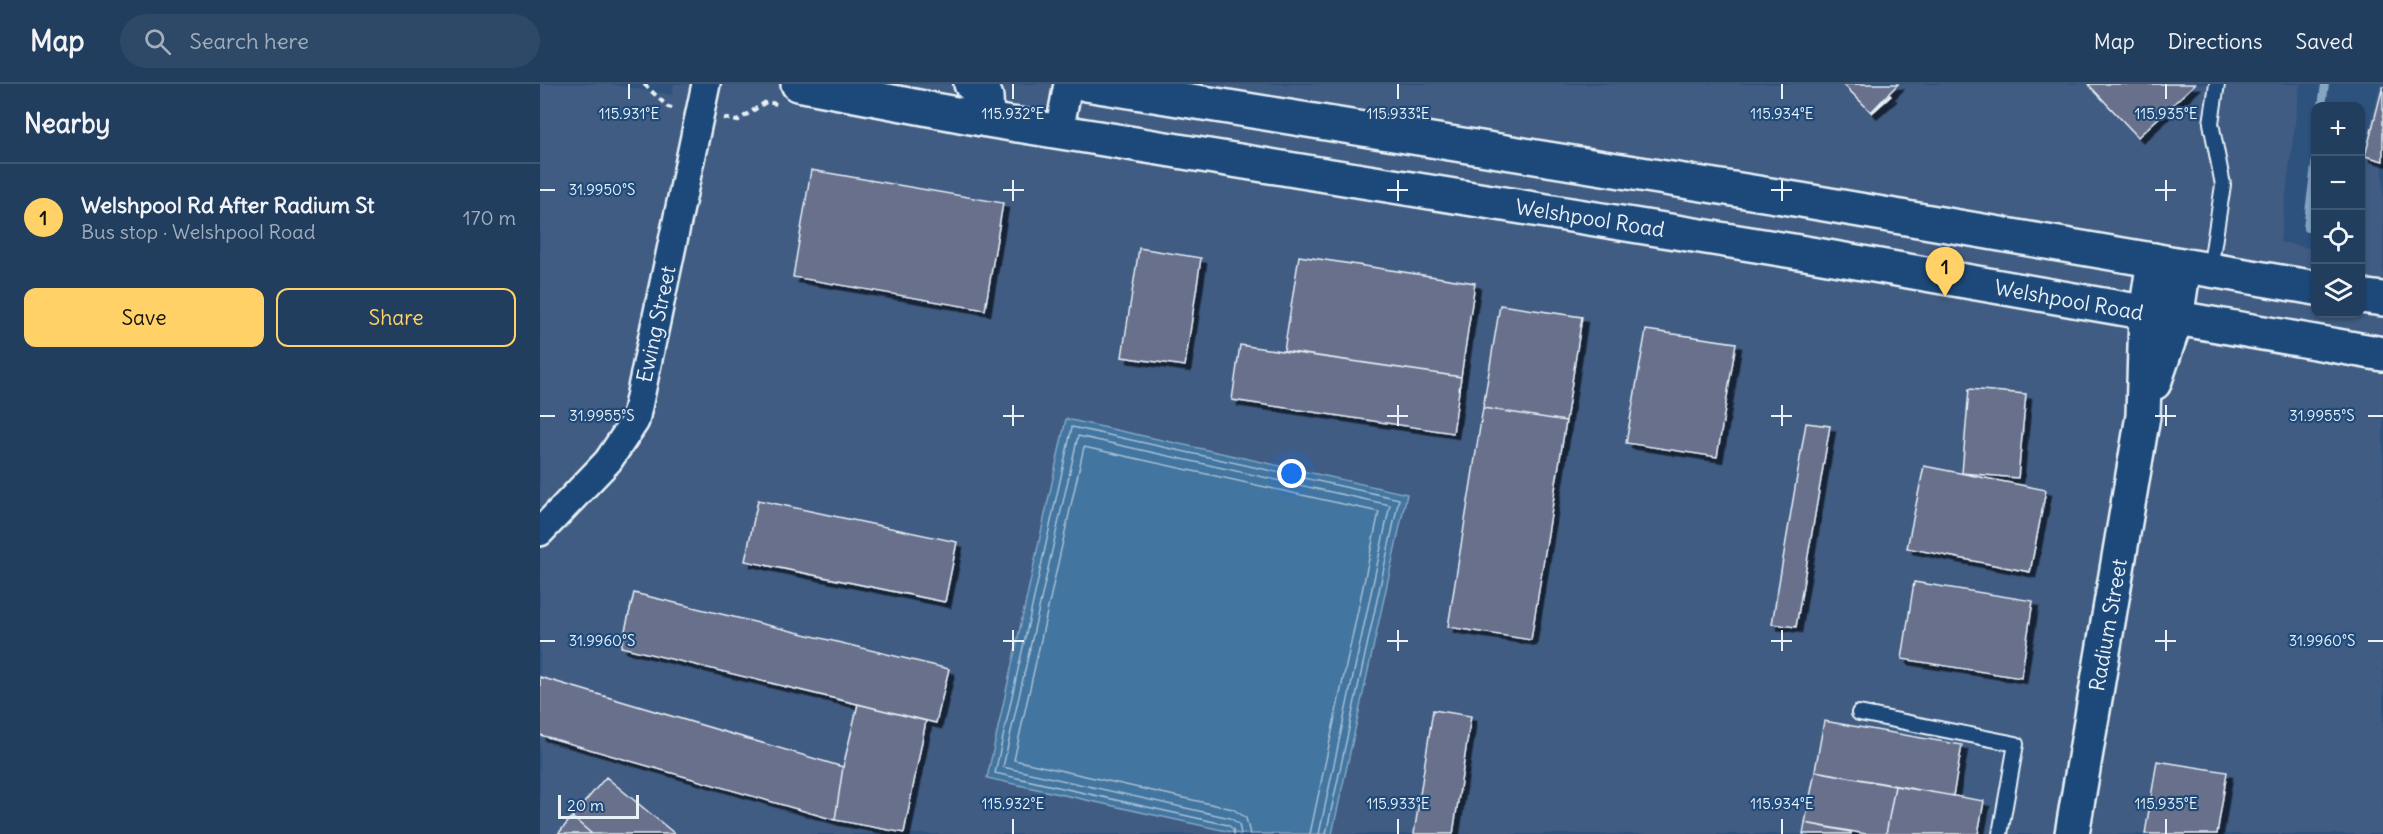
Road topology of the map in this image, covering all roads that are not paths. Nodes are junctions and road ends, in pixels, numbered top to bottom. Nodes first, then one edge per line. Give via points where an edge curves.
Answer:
1 (706, 84) edge
2 (798, 84) edge
3 (971, 84) edge
4 (1068, 84) edge
5 (1086, 84) edge
6 (2217, 84) edge
7 (987, 120) junction
8 (1059, 132) junction
9 (2183, 265) junction
10 (2311, 287) edge
11 (2365, 297) edge
12 (2383, 299) edge
13 (2161, 317) junction
14 (2383, 354) edge
15 (540, 532) edge
16 (1859, 712) dead end
17 (2000, 834) edge
18 (2072, 834) edge

1 - 15 street, Ewing Street via 635,421 608,462
2 - 7 main road, Welshpool Road
3 - 7 main road via 986,97
4 - 8 street
5 - 9 main road
6 - 9 lane via 2211,123 2223,185
7 - 8 main road, Welshpool Road
8 - 13 main road, Welshpool Road via 1805,253
9 - 10 main road
9 - 13 main road, Radium Street
11 - 12 main road
13 - 14 main road, Welshpool Road
13 - 18 main road, Radium Street
16 - 17 lane via 2016,744

